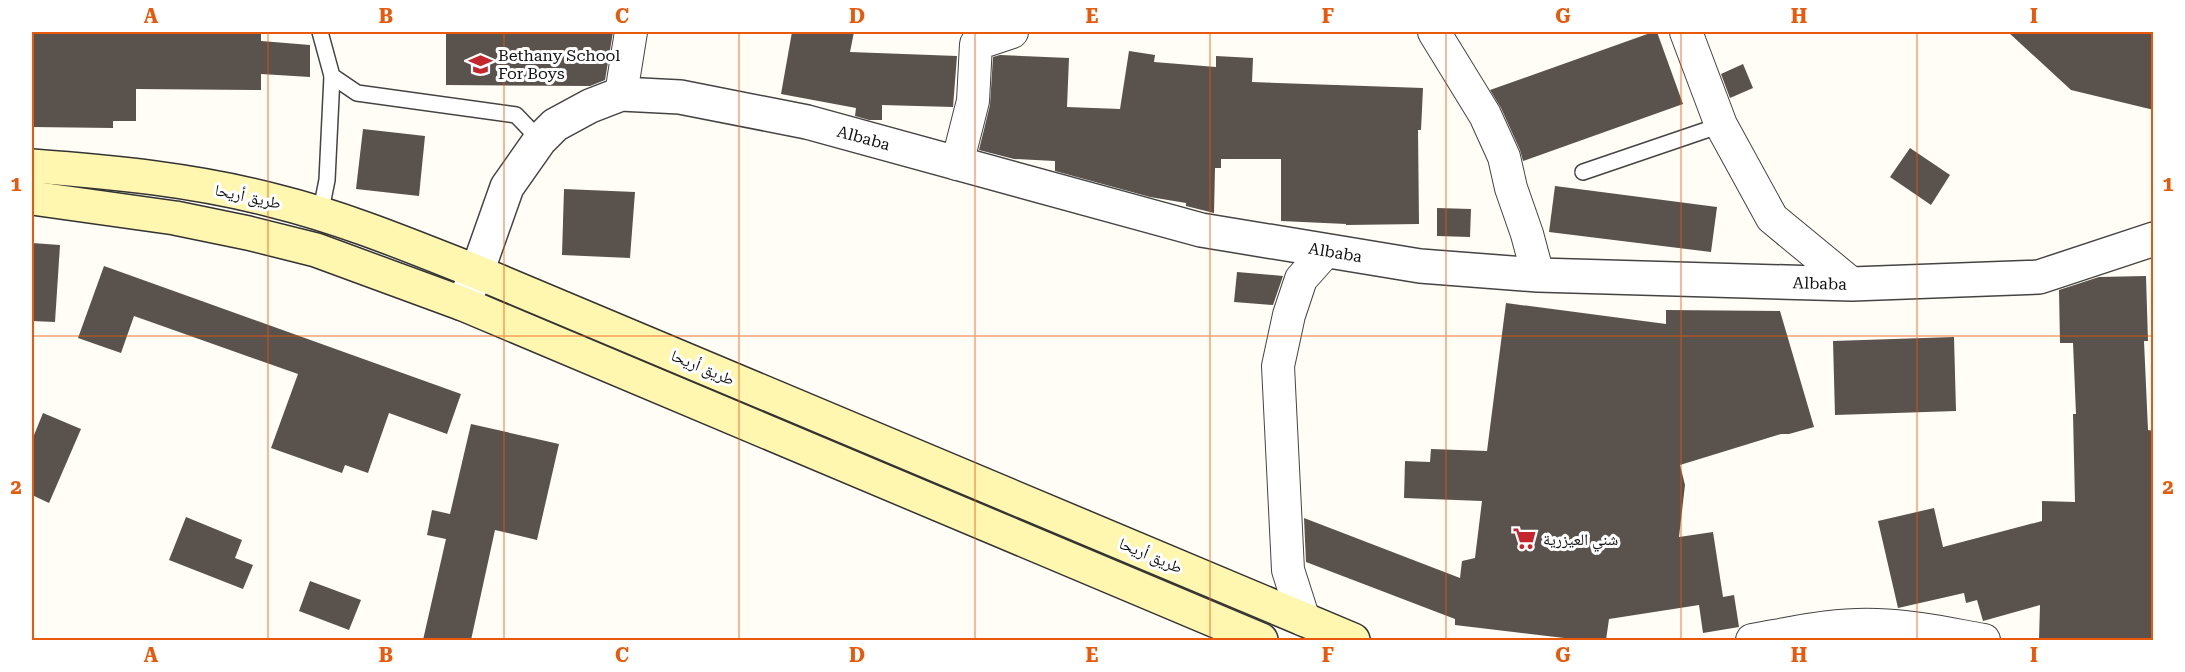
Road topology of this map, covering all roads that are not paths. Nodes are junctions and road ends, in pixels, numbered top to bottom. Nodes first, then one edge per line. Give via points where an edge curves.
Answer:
1 (320, 32) edge
2 (631, 32) edge
3 (1012, 32) edge
4 (1434, 32) edge
5 (1686, 32) edge
6 (332, 76) junction
7 (621, 94) junction
8 (1721, 125) junction
9 (540, 140) junction
10 (957, 164) junction
11 (32, 166) edge
12 (1583, 172) dead end
13 (32, 198) edge
14 (320, 215) junction
15 (2154, 239) edge
16 (1326, 251) junction
17 (477, 272) junction
18 (1538, 274) junction
19 (1852, 284) junction
20 (463, 304) junction
21 (1304, 620) junction
22 (1261, 640) edge
23 (1353, 640) edge
24 (1752, 640) edge
25 (1984, 640) edge

1 - 6 lane
2 - 7 street
3 - 10 street via 976,44 973,101
4 - 18 street via 1485,115 1504,157
5 - 8 street
6 - 9 lane via 357,93 516,115
6 - 14 lane via 327,180
7 - 9 street, Albaba via 555,125
7 - 10 street, Albaba via 680,98 807,122
8 - 12 lane
8 - 19 street via 1772,218
9 - 17 street, Albaba via 507,187
10 - 16 street, Albaba via 1201,230
11 - 14 main road, طريق أريحا via 164,178 275,201
13 - 20 main road via 175,218 248,233 316,250
14 - 17 main road, طريق أريحا
15 - 19 street, Albaba via 2039,277
16 - 18 street, Albaba via 1420,267
16 - 21 street via 1301,279 1278,366 1288,570
17 - 20 street, Albaba
17 - 21 main road, طريق أريحا
18 - 19 street, Albaba
20 - 22 main road
21 - 23 main road, طريق أريحا
24 - 25 street via 1830,627 1877,625

